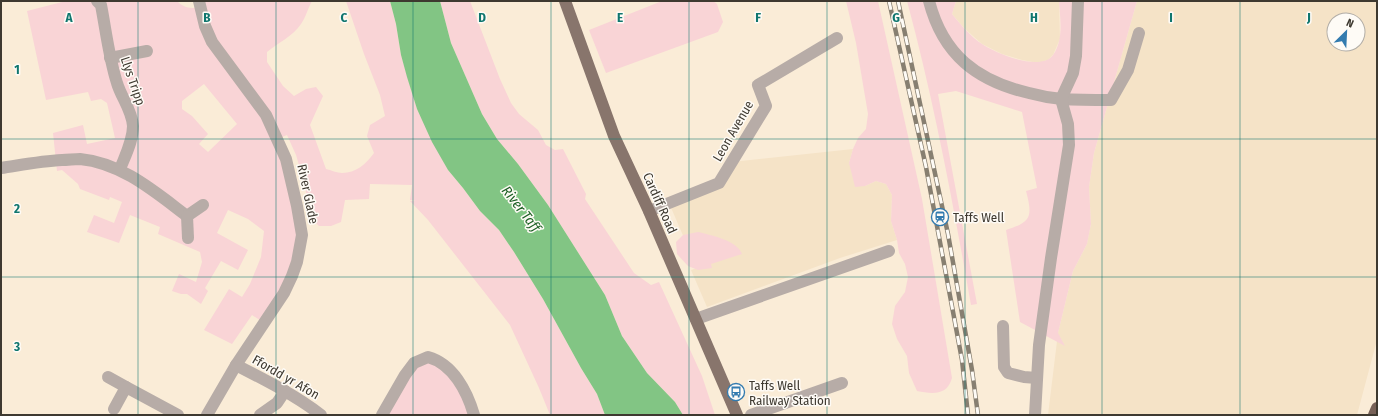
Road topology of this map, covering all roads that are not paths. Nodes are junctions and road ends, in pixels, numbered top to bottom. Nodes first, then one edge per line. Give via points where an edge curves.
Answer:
1 (98, 1) edge
2 (199, 1) edge
3 (565, 1) edge
4 (929, 1) edge
5 (1078, 1) edge
6 (1139, 33) dead end
7 (837, 38) dead end
8 (147, 51) dead end
9 (110, 58) junction
10 (1061, 99) junction
11 (1, 168) edge
12 (120, 169) junction
13 (203, 205) dead end
14 (649, 211) junction
15 (187, 216) junction
16 (188, 238) dead end
17 (888, 251) dead end
18 (696, 319) junction
19 (1003, 326) dead end
20 (236, 365) junction
21 (108, 377) dead end
22 (1037, 378) junction
23 (842, 383) dead end
24 (126, 387) junction
25 (284, 391) junction
26 (1377, 408) edge
27 (114, 409) dead end
28 (178, 415) edge
29 (207, 415) edge
30 (260, 415) edge
31 (321, 415) edge
32 (382, 415) edge
33 (474, 415) edge
34 (737, 415) edge
35 (751, 415) edge
36 (1035, 415) edge
37 (1374, 415) edge

1 - 9 street, Llys Tripp via 101,5
2 - 20 street, River Glade via 212,42 266,115 283,152 301,224 301,244 292,276 284,293
3 - 14 main road, Cardiff Road via 614,136
4 - 10 street via 939,31 965,63 1000,84 1023,92
5 - 10 street via 1076,56 1073,73
6 - 10 street via 1128,70 1111,100
7 - 14 street, Leon Avenue via 758,85 766,106 719,183
8 - 9 street
9 - 12 street, Llys Tripp via 117,85 133,125 131,141
10 - 22 street via 1068,124 1069,145 1039,345
11 - 12 street via 42,161 80,159
12 - 15 street
13 - 15 street
14 - 18 main road, Cardiff Road
15 - 16 street
17 - 18 street
18 - 34 main road, Cardiff Road
19 - 22 street via 1004,367 1008,373
20 - 25 street, Ffordd yr Afon
20 - 29 street, River Glade
21 - 24 street
22 - 36 street
23 - 35 street
24 - 27 street
24 - 28 street
25 - 30 street via 277,403
25 - 31 street, Ffordd yr Afon
26 - 37 highway
32 - 33 street via 414,363 428,356 447,366 471,404

